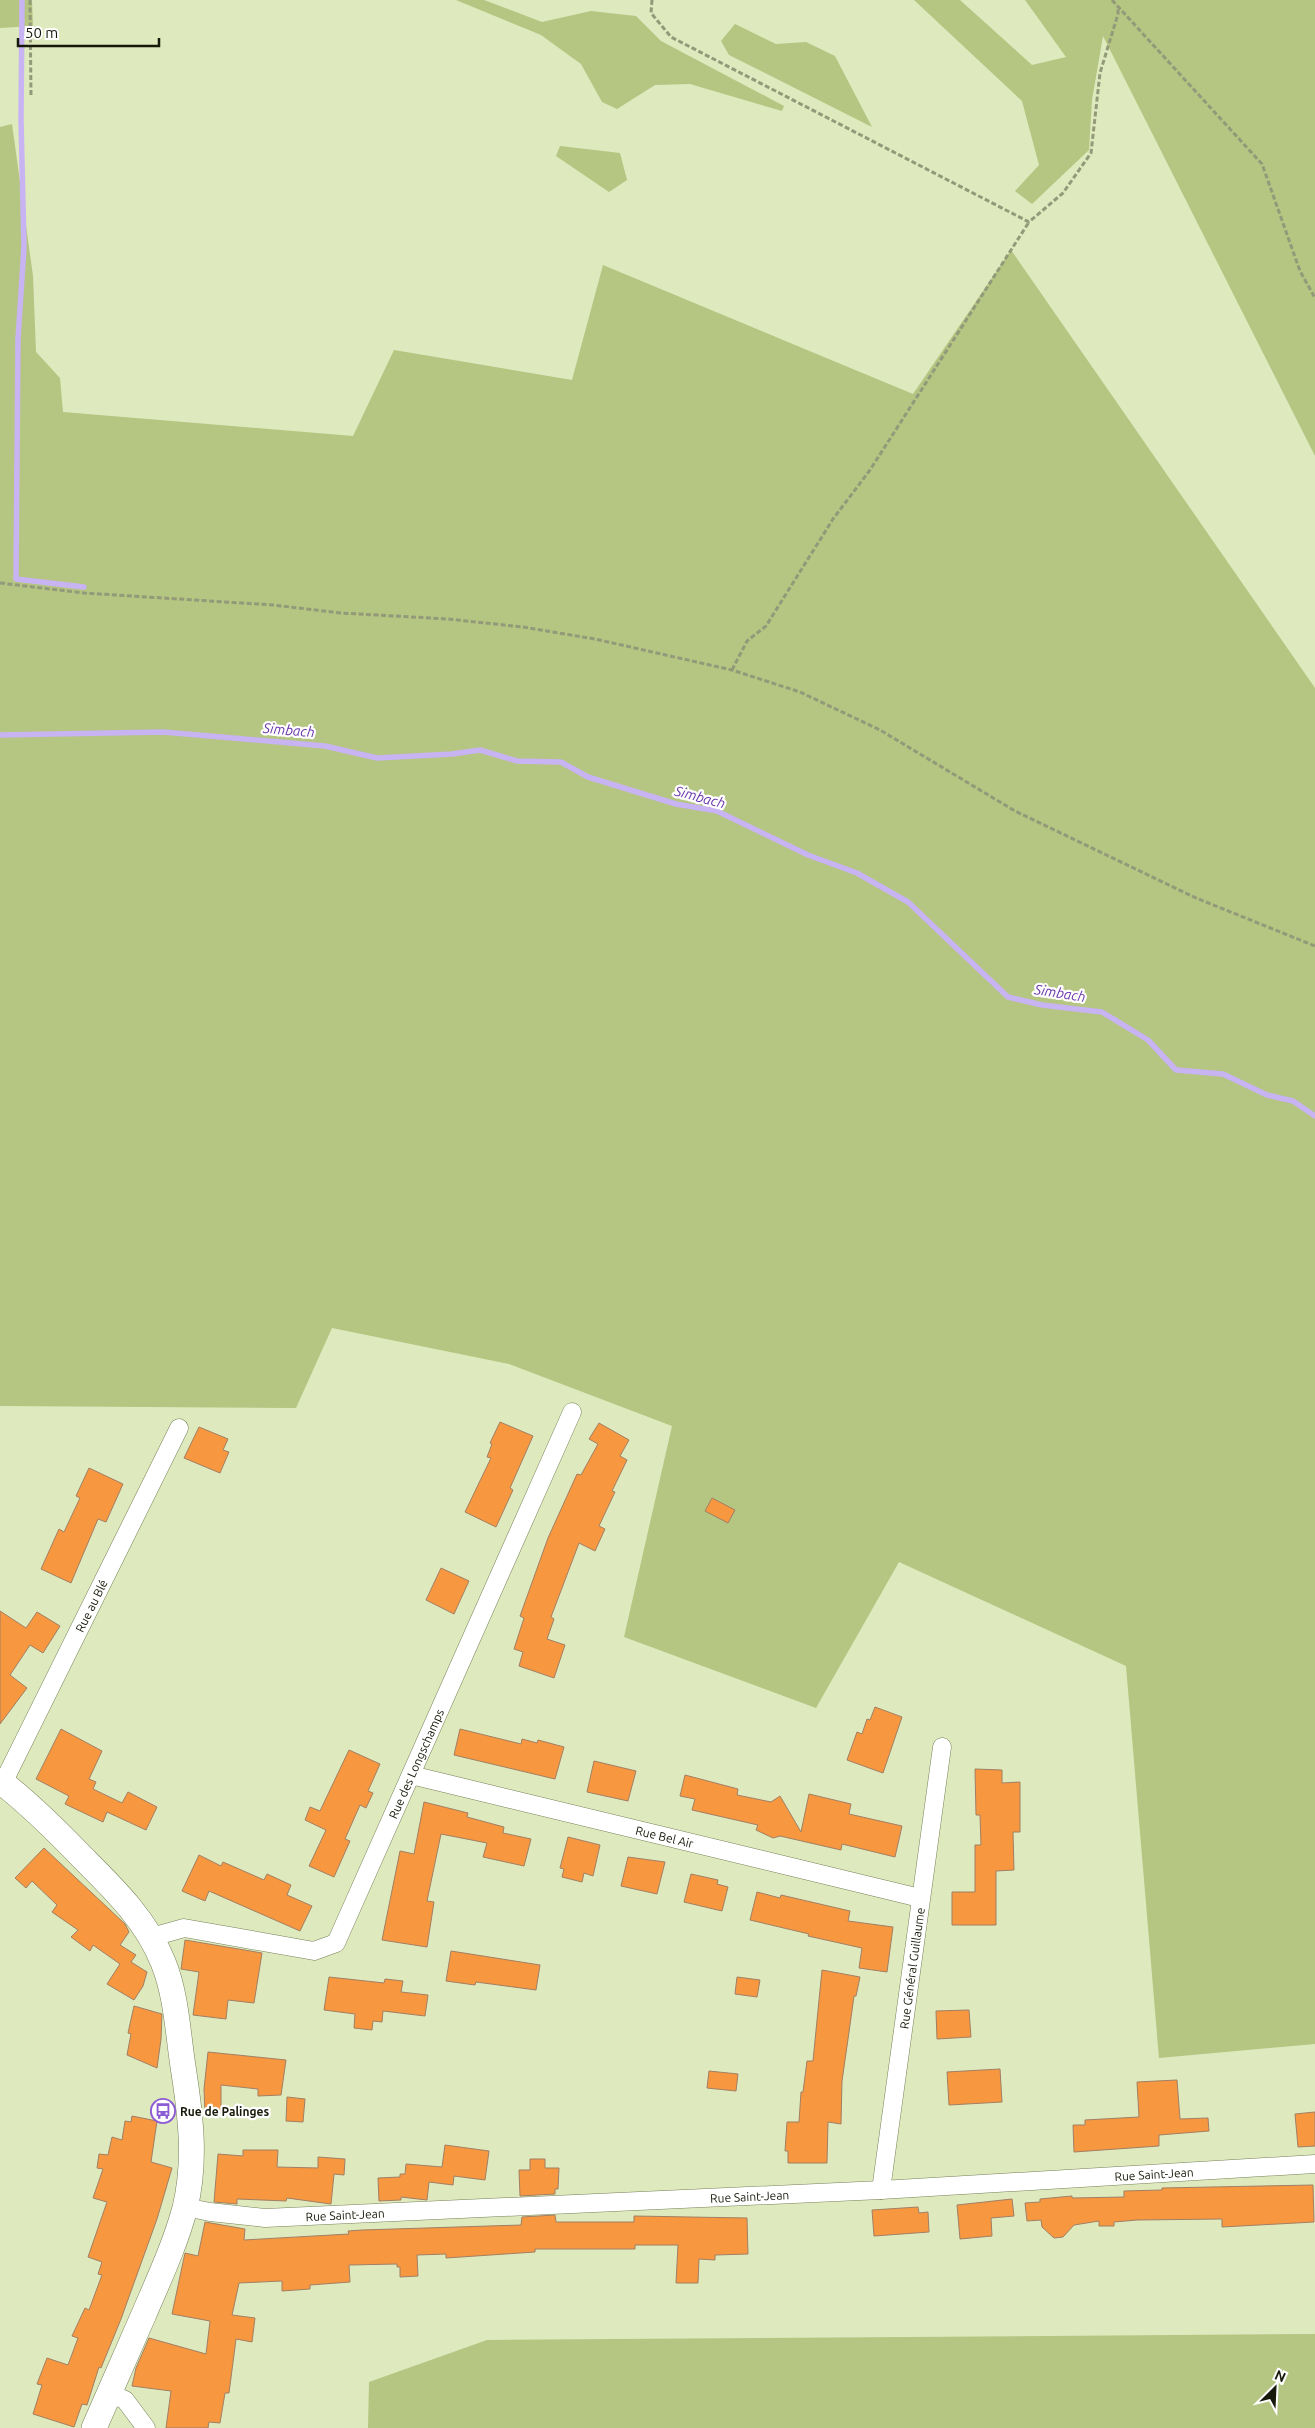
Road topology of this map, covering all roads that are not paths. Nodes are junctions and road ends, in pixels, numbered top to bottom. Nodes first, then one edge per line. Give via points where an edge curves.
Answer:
1 (572, 1412) dead end
2 (178, 1428) dead end
3 (942, 1747) dead end
4 (410, 1775) junction
5 (1, 1782) edge
6 (920, 1898) junction
7 (152, 1937) junction
8 (1315, 2164) edge
9 (881, 2190) junction
10 (185, 2207) junction
11 (109, 2393) junction
12 (94, 2428) edge
13 (146, 2428) edge

1 - 4 street, Rue des Longschamps
2 - 5 street, Rue au Blé
3 - 6 street, Rue Général Guillaume
4 - 6 street, Rue Bel Air
4 - 7 street, Rue des Longschamps via 336,1943 314,1951 184,1928
5 - 7 main road via 41,1815 110,1885
6 - 9 street, Rue Général Guillaume
7 - 10 main road via 172,1993 192,2128
8 - 9 street, Rue Saint-Jean
9 - 10 street, Rue Saint-Jean via 265,2218
10 - 11 main road via 169,2258
11 - 12 main road
11 - 13 street via 125,2400

